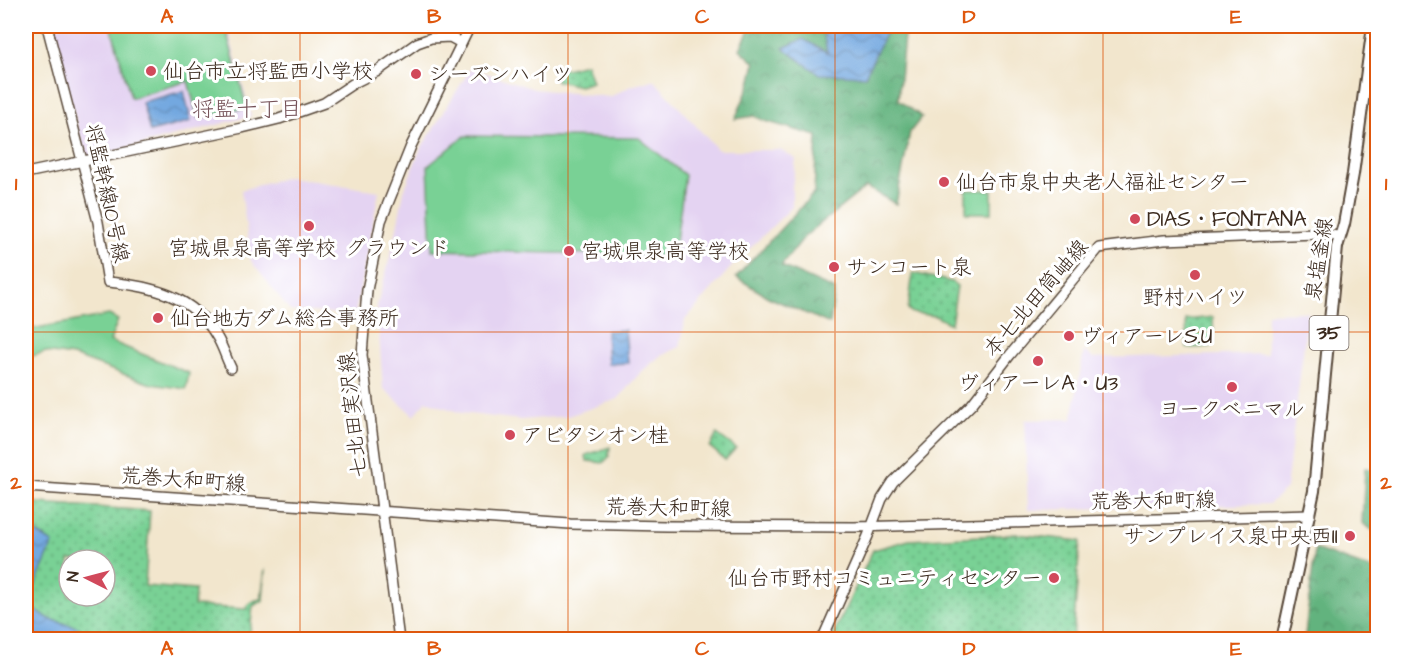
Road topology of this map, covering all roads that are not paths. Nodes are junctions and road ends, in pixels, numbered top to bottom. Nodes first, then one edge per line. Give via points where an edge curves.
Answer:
1 (48, 26) edge
2 (470, 26) edge
3 (1373, 26) edge
4 (461, 43) junction
5 (84, 161) junction
6 (26, 173) edge
7 (1339, 236) junction
8 (231, 368) dead end
9 (26, 487) edge
10 (383, 512) junction
11 (1310, 515) junction
12 (871, 526) junction
13 (399, 639) edge
14 (822, 639) edge
15 (1282, 639) edge

1 - 5 street, 将監幹線10号線
2 - 4 street, 七北田実沢線
3 - 7 main road, 泉塩釜線 / 35 via 1353,174
4 - 5 street via 450,37 417,43 324,103 296,113
4 - 10 street, 七北田実沢線 via 411,146 381,221 367,290 362,355
5 - 6 street
5 - 8 street, 将監幹線10号線 via 108,282 166,292 188,305 218,338
7 - 11 main road, 泉塩釜線 / 35
7 - 12 street, 本七北田筒岫線 via 1164,240 1099,248 972,404 893,482
9 - 10 street, 荒巻大和町線
10 - 12 street, 荒巻大和町線 via 570,524
10 - 13 street, 七北田実沢線
11 - 12 street, 荒巻大和町線
11 - 15 main road, 泉塩釜線 / 35
12 - 14 street, 本七北田筒岫線

